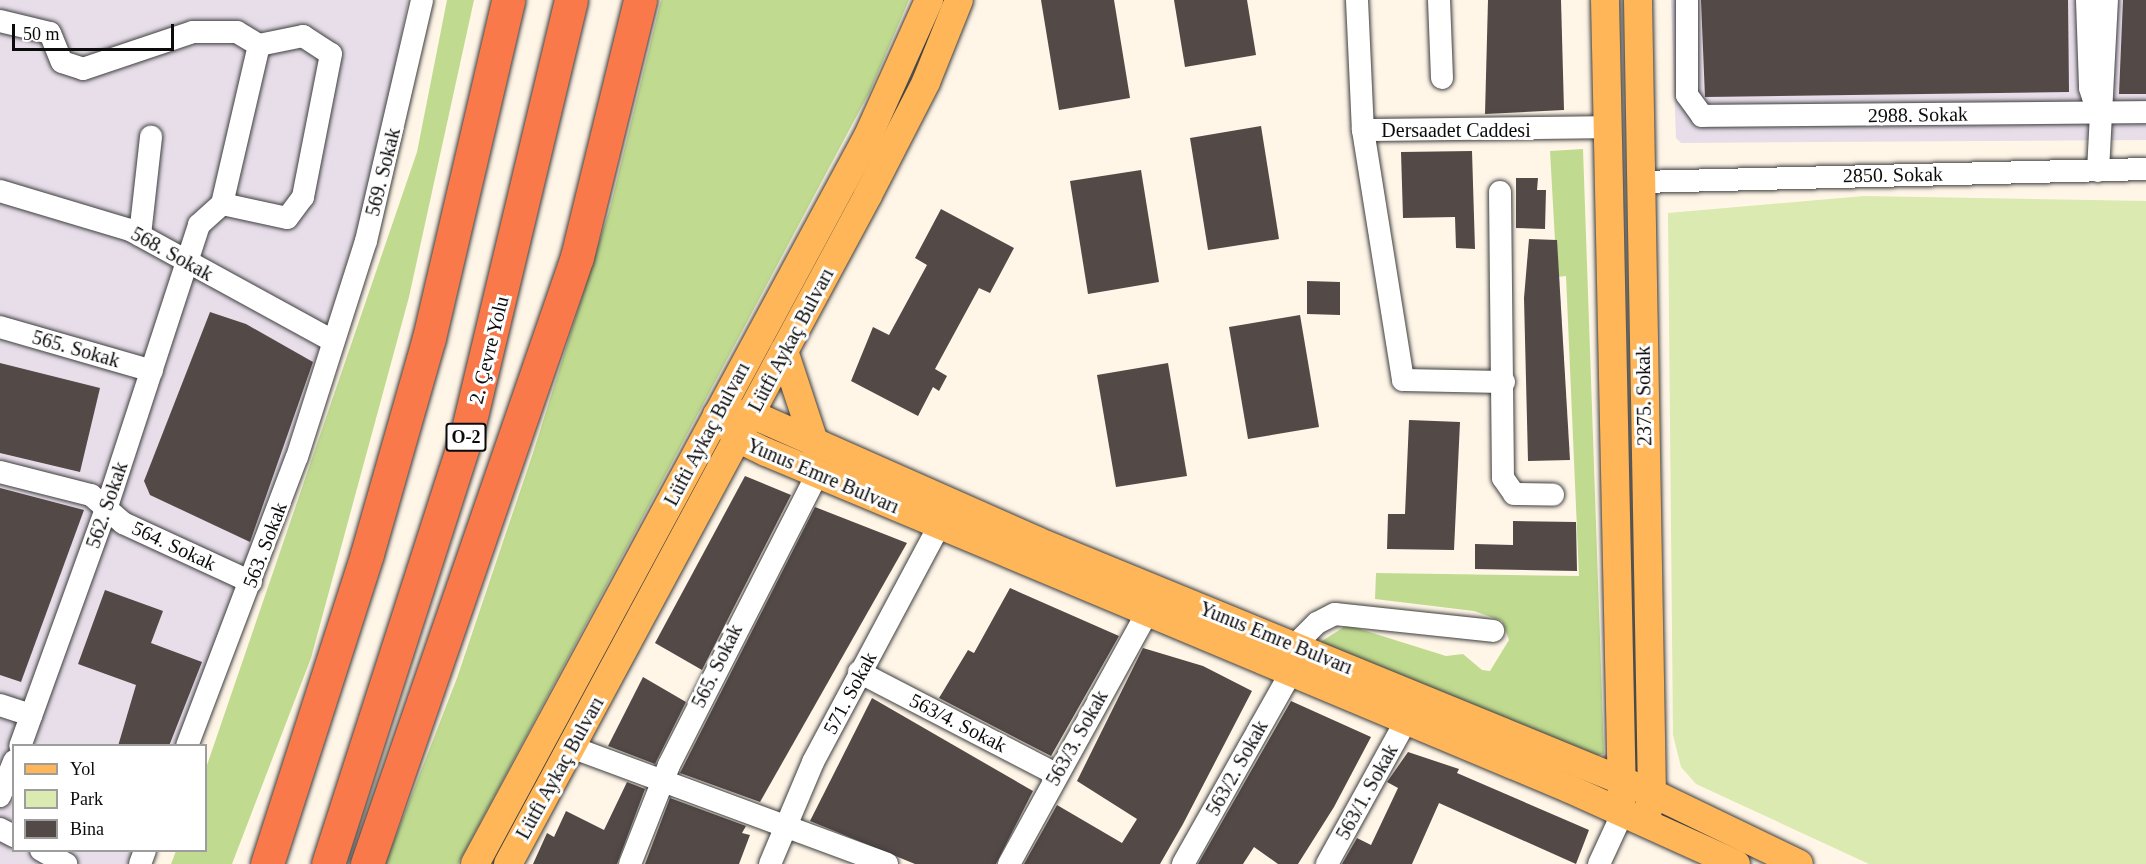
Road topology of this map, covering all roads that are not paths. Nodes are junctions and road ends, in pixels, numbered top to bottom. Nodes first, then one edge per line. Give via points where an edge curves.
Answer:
1 (422, 0) edge
2 (508, 0) edge
3 (571, 0) edge
4 (640, 0) edge
5 (929, 0) edge
6 (959, 0) edge
7 (1358, 0) edge
8 (1439, 0) edge
9 (1605, 0) edge
10 (1638, 0) edge
11 (1687, 0) edge
12 (2087, 0) edge
13 (2107, 0) edge
14 (0, 21) edge
15 (259, 45) junction
16 (1442, 78) dead end
17 (2146, 112) edge
18 (2098, 113) junction
19 (1607, 128) junction
20 (1363, 130) junction
21 (151, 137) dead end
22 (2146, 170) edge
23 (2098, 171) junction
24 (1641, 182) junction
25 (1610, 183) junction
26 (0, 191) edge
27 (1500, 192) dead end
28 (222, 204) junction
29 (140, 235) junction
30 (186, 263) junction
31 (0, 327) edge
32 (333, 341) junction
33 (784, 351) junction
34 (152, 372) junction
35 (1504, 382) junction
36 (752, 414) junction
37 (717, 415) junction
38 (739, 439) junction
39 (815, 445) junction
40 (0, 472) edge
41 (817, 474) junction
42 (1553, 495) dead end
43 (106, 509) junction
44 (944, 514) junction
45 (1032, 553) junction
46 (251, 582) junction
47 (1147, 613) junction
48 (1493, 631) dead end
49 (1293, 659) junction
50 (860, 672) junction
51 (0, 705) edge
52 (31, 715) junction
53 (1406, 720) junction
54 (21, 744) edge
55 (187, 744) edge
56 (571, 747) junction
57 (12, 765) edge
58 (1056, 774) junction
59 (663, 778) junction
60 (1622, 782) junction
61 (1, 788) edge
62 (1652, 793) junction
63 (1633, 817) junction
64 (785, 824) junction
65 (45, 852) edge
66 (66, 864) edge
67 (267, 864) edge
68 (328, 864) edge
69 (367, 864) edge
70 (475, 864) edge
71 (508, 864) edge
72 (630, 864) edge
73 (770, 864) edge
74 (887, 864) edge
75 (1009, 864) edge
76 (1183, 864) edge
77 (1327, 864) edge
78 (1599, 864) edge
79 (1736, 864) edge
80 (1799, 864) edge

1 - 32 street, 569. Sokak via 391,146
2 - 67 highway via 423,360
3 - 68 highway, 2. Çevre Yolu / O-2 via 467,433
4 - 69 highway via 577,257
5 - 37 main road, Lüfti Aykaç Bulvarı via 868,136
6 - 33 main road, Lütfi Aykaç Bulvarı via 917,100
7 - 20 street, Dersaadet Caddesi
8 - 16 street
9 - 19 main road, 2375. Sokak
10 - 24 main road, 2375. Sokak
11 - 18 street, 2988. Sokak via 1687,95 1692,109 1717,118
12 - 18 street via 2090,88
13 - 18 street via 2105,88
14 - 15 street via 50,33 62,62 83,69 193,32 237,33
15 - 28 street
15 - 28 street via 303,36 331,54 303,197 287,218
17 - 18 street, 2988. Sokak
18 - 23 street
19 - 20 street, Dersaadet Caddesi
19 - 25 main road, 2375. Sokak
20 - 35 street via 1403,380
21 - 29 street
22 - 23 street, 2850. Sokak
23 - 24 street, 2850. Sokak
24 - 25 main road
24 - 62 main road, 2375. Sokak
25 - 60 main road, 2375. Sokak
26 - 29 street, 568. Sokak
27 - 35 street
28 - 30 street, 562. Sokak via 199,225
29 - 30 street, 568. Sokak
30 - 32 street, 568. Sokak
30 - 34 street, 562. Sokak
31 - 34 street, 565. Sokak
32 - 46 street, 563. Sokak
33 - 36 main road, Lütfi Aykaç Bulvarı
33 - 39 main road
34 - 43 street, 562. Sokak
35 - 42 street via 1508,490 1524,497
36 - 37 main road
36 - 38 main road, Lütfi Aykaç Bulvarı
36 - 39 main road, Yunus Emre Bulvarı
37 - 38 main road
37 - 70 main road, Lüfti Aykaç Bulvarı
38 - 41 main road, Yunus Emre Bulvarı
38 - 56 main road, Lütfi Aykaç Bulvarı
39 - 44 main road, Yunus Emre Bulvarı
40 - 43 street, 564. Sokak via 91,495
41 - 44 main road, Yunus Emre Bulvarı
41 - 59 street, 565. Sokak
43 - 46 street, 564. Sokak via 123,523
43 - 52 street, 562. Sokak
44 - 45 main road, Yunus Emre Bulvarı
44 - 50 street, 571. Sokak
45 - 47 main road, Yunus Emre Bulvarı
45 - 49 main road, Yunus Emre Bulvarı
46 - 55 street, 563. Sokak
47 - 49 main road, Yunus Emre Bulvarı
47 - 58 street, 563/3. Sokak
48 - 49 street, 563/2. Sokak via 1335,614 1317,623
49 - 53 main road, Yunus Emre Bulvarı
49 - 60 main road, Yunus Emre Bulvarı
49 - 76 street, 563/2. Sokak
50 - 58 street, 563/4. Sokak
50 - 64 street, 571. Sokak
51 - 52 street
52 - 54 street, 562. Sokak
53 - 63 main road, Yunus Emre Bulvarı
53 - 77 street, 563/1. Sokak
56 - 59 street
56 - 71 main road, Lütfi Aykaç Bulvarı
57 - 61 street
58 - 75 street, 563/3. Sokak
59 - 64 street
59 - 72 street, 565. Sokak
60 - 62 main road, Yunus Emre Bulvarı
60 - 63 main road, 2375. Sokak
62 - 63 main road, 2375. Sokak
62 - 80 main road, Yunus Emre Bulvarı
63 - 78 street
63 - 79 main road, Yunus Emre Bulvarı
64 - 73 street, 571. Sokak
64 - 74 street
65 - 66 street

